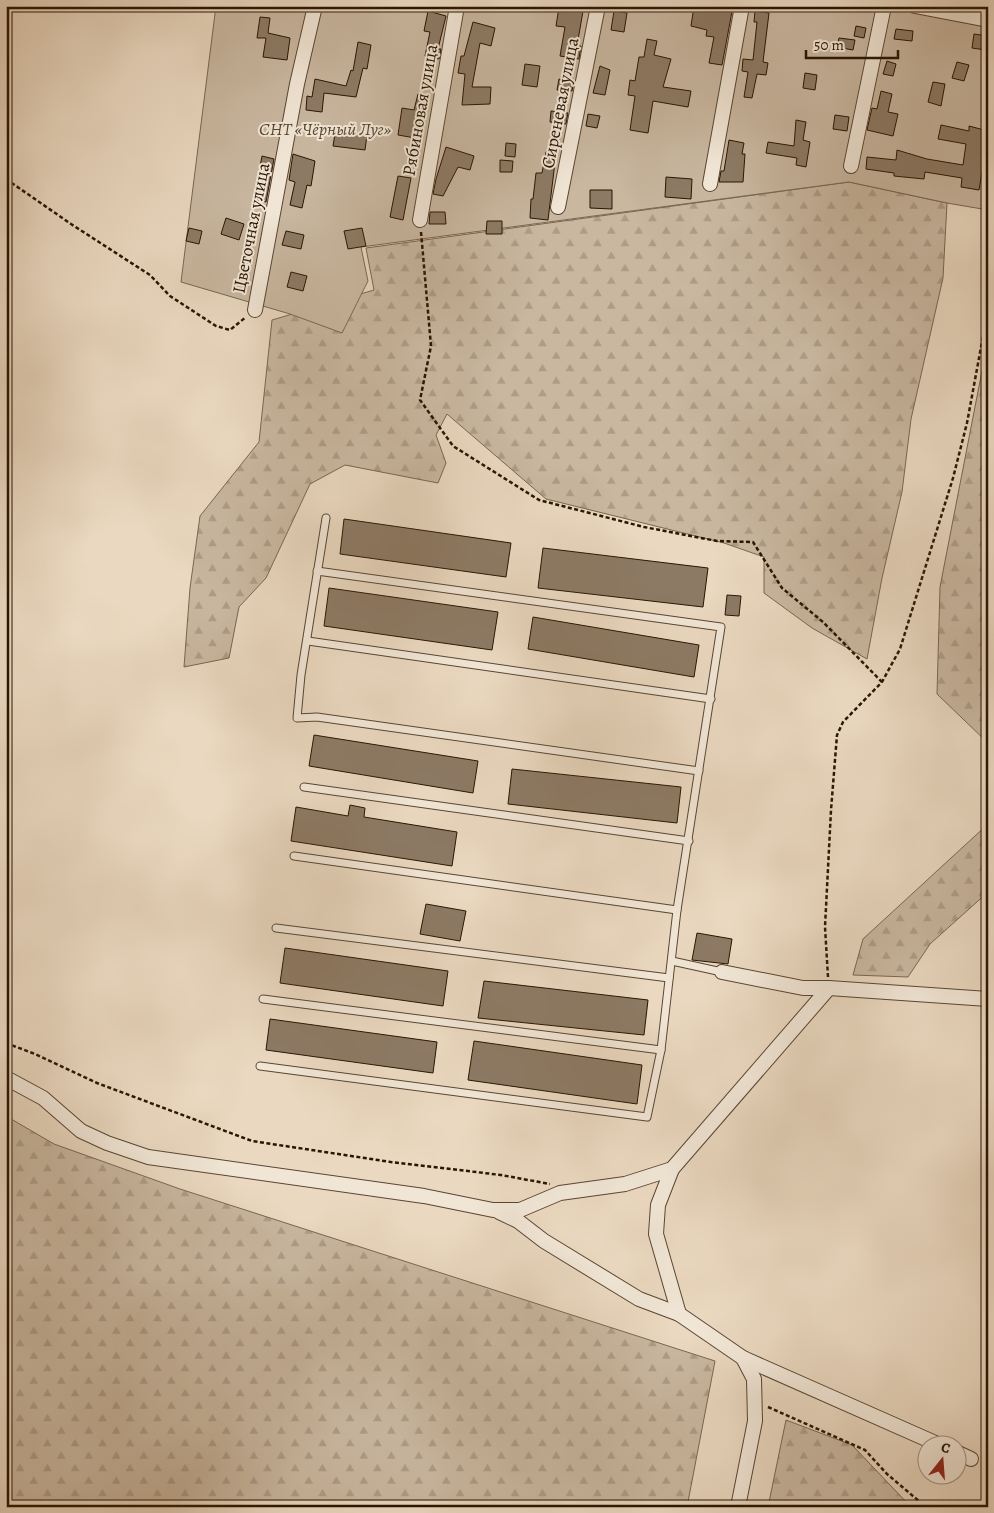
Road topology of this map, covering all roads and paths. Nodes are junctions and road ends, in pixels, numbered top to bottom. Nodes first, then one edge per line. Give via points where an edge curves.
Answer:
1 (315, 6) edge
2 (457, 6) edge
3 (598, 6) edge
4 (742, 6) edge
5 (884, 6) edge
6 (915, 6) edge
7 (988, 20) edge
8 (852, 166) dead end
9 (6, 179) edge
10 (710, 184) dead end
11 (558, 207) dead end
12 (420, 220) joint
13 (988, 279) edge
14 (255, 310) joint
15 (326, 518) dead end
16 (318, 571) junction
17 (308, 641) junction
18 (882, 682) junction
19 (711, 699) junction
20 (699, 771) junction
21 (304, 787) dead end
22 (689, 841) junction
23 (294, 856) dead end
24 (677, 910) junction
25 (276, 928) dead end
26 (672, 961) junction
27 (722, 972) joint
28 (668, 978) junction
29 (829, 988) junction
30 (263, 999) dead end
31 (988, 999) edge
32 (6, 1043) edge
33 (661, 1050) junction
34 (260, 1066) dead end
35 (6, 1078) edge
36 (672, 1168) junction
37 (558, 1185) dead end
38 (494, 1210) junction
39 (678, 1314) junction
40 (743, 1358) junction
41 (755, 1401) junction
42 (919, 1436) edge
43 (966, 1457) edge
44 (971, 1459) dead end
45 (738, 1507) edge
46 (926, 1507) edge

1 - 14 street, Цветочная улица via 297,84
2 - 12 street, Рябиновая улица
3 - 11 street, Сиреневая улица
4 - 10 street
5 - 8 street
6 - 7 street
9 - 14 path via 150,275 170,296 216,326 230,330
12 - 18 path via 431,346 420,400 452,446 539,500 717,542 753,542 782,588 823,622
13 - 18 path via 984,331 953,478 900,649
15 - 16 lane
16 - 17 lane
16 - 19 lane via 721,627
17 - 19 lane
17 - 20 lane via 297,718 317,717
18 - 29 path via 843,722 837,735 825,927
19 - 20 lane
20 - 22 lane
21 - 22 lane
22 - 24 lane
23 - 24 lane
24 - 26 lane
25 - 28 lane
26 - 27 lane
26 - 28 lane
27 - 29 street via 803,988
28 - 33 lane
29 - 31 street
29 - 36 street
30 - 33 lane
32 - 37 path via 97,1083 252,1140
33 - 34 lane via 647,1116
35 - 38 street via 43,1098 81,1131 148,1157 424,1196
36 - 38 street via 625,1184 560,1193 520,1210
36 - 39 street via 658,1205 656,1234
38 - 39 street via 518,1221 638,1299
39 - 40 street
40 - 41 street via 754,1379
40 - 42 street
41 - 45 street via 755,1421
41 - 46 path via 865,1450 887,1474
43 - 44 street

